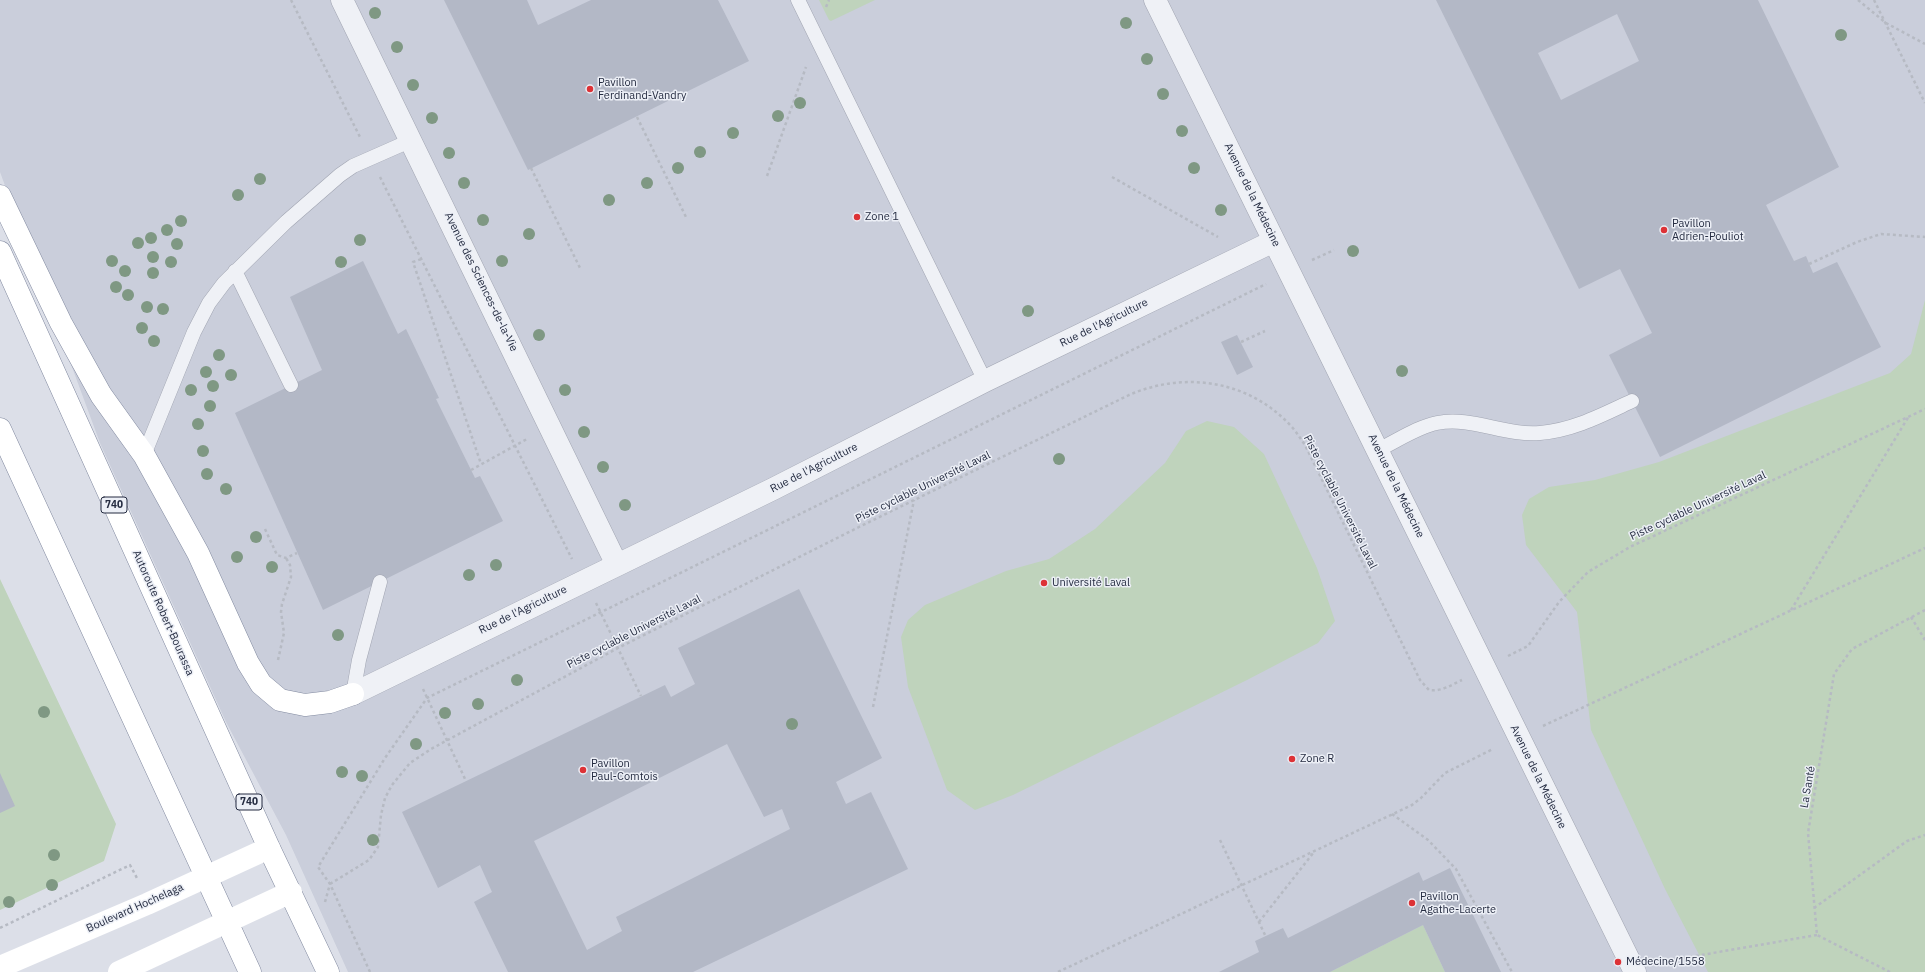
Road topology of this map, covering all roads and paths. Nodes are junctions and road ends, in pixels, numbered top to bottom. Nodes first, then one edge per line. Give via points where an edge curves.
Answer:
1 (291, 0) edge
2 (342, 0) edge
3 (798, 0) edge
4 (829, 0) edge
5 (1155, 0) edge
6 (1858, 0) edge
7 (1874, 0) edge
8 (1886, 23) junction
9 (816, 37) junction
10 (1925, 44) edge
11 (1925, 103) edge
12 (637, 117) dead end
13 (412, 140) junction
14 (370, 158) junction
15 (531, 168) dead end
16 (767, 176) dead end
17 (1112, 177) dead end
18 (0, 196) edge
19 (686, 217) dead end
20 (1218, 237) dead end
21 (1925, 237) edge
22 (1274, 241) junction
23 (1334, 250) dead end
24 (0, 252) edge
25 (421, 259) junction
26 (1311, 261) dead end
27 (1809, 264) dead end
28 (581, 270) dead end
29 (235, 271) junction
30 (1268, 283) dead end
31 (1265, 331) dead end
32 (1241, 342) dead end
33 (985, 380) junction
34 (291, 386) dead end
35 (1632, 401) dead end
36 (1925, 409) edge
37 (1910, 416) junction
38 (0, 429) edge
39 (1378, 450) junction
40 (504, 452) dead end
41 (144, 455) junction
42 (481, 464) junction
43 (471, 470) dead end
44 (914, 500) junction
45 (265, 529) dead end
46 (1925, 548) edge
47 (298, 553) dead end
48 (286, 558) junction
49 (572, 560) dead end
50 (617, 565) junction
51 (380, 582) dead end
52 (594, 600) dead end
53 (1925, 610) edge
54 (1790, 611) junction
55 (602, 612) junction
56 (1911, 617) junction
57 (1925, 640) edge
58 (618, 648) junction
59 (1506, 657) dead end
60 (412, 664) junction
61 (1463, 680) dead end
62 (267, 689) junction
63 (353, 694) junction
64 (641, 696) dead end
65 (427, 698) junction
66 (873, 707) dead end
67 (1541, 727) dead end
68 (447, 740) junction
69 (1493, 749) dead end
70 (466, 781) dead end
71 (1392, 814) junction
72 (1925, 835) edge
73 (1220, 840) dead end
74 (270, 848) junction
75 (1314, 852) junction
76 (130, 865) dead end
77 (206, 877) junction
78 (330, 884) junction
79 (1241, 884) junction
80 (291, 892) junction
81 (324, 905) dead end
82 (1814, 909) junction
83 (1259, 922) junction
84 (227, 923) junction
85 (0, 928) edge
86 (1817, 935) junction
87 (1266, 937) dead end
88 (1684, 958) dead end
89 (0, 967) edge
90 (119, 972) edge
91 (250, 972) edge
92 (328, 972) edge
93 (370, 972) edge
94 (1058, 972) edge
95 (1512, 972) edge
96 (1635, 972) edge
97 (1890, 972) edge

1 - 14 path
2 - 13 street, Avenue des Sciences-de-la-Vie
3 - 9 lane
4 - 9 path
5 - 22 street, Avenue de la Médecine
6 - 8 path
7 - 8 path
8 - 10 path
8 - 11 path
9 - 16 path
9 - 33 lane
12 - 19 path
13 - 14 lane
13 - 50 street, Avenue des Sciences-de-la-Vie
14 - 25 path
14 - 29 lane via 340,175
15 - 28 path
17 - 20 path
18 - 41 main road via 61,323 101,395
21 - 27 path via 1881,234
22 - 33 street, Rue de l'Agriculture
22 - 39 street, Avenue de la Médecine
23 - 26 path
24 - 74 main road, Autoroute Robert-Bourassa / 740
25 - 42 path via 413,262
25 - 49 path
29 - 34 lane
29 - 41 lane via 209,303 194,332
30 - 55 path
31 - 32 path
33 - 50 street, Rue de l'Agriculture via 773,489
35 - 39 lane via 1573,428 1538,433 1468,423 1436,423
36 - 37 path, Piste cyclable Université Laval
37 - 54 path
37 - 59 path, Piste cyclable Université Laval via 1630,546 1588,572 1559,602 1528,646
38 - 77 main road
39 - 96 street, Avenue de la Médecine
40 - 42 path
41 - 62 main road via 198,553 248,663
42 - 43 path
44 - 58 path, Piste cyclable Université Laval
44 - 61 path, Piste cyclable Université Laval via 1145,388 1194,381 1236,389 1275,411 1291,426 1305,445 1420,680 1429,690 1441,690
44 - 66 path
45 - 48 path via 277,555
46 - 54 path
47 - 48 path
48 - 62 path via 290,565 291,577 282,604 283,641
50 - 60 street, Rue de l'Agriculture
51 - 63 lane via 359,660
52 - 55 path
53 - 56 path, La Santé
54 - 67 path
55 - 58 path
55 - 65 path
56 - 57 path
56 - 82 path, La Santé via 1852,649 1834,674 1808,833
58 - 64 path
58 - 68 path, Piste cyclable Université Laval
60 - 63 street, Rue de l'Agriculture
60 - 65 path
62 - 63 main road via 280,700 305,705 330,702
65 - 68 path
65 - 78 path via 385,758 318,867
68 - 70 path
68 - 78 path, Piste cyclable Université Laval via 410,762 392,784 381,814 378,847 370,860
69 - 71 path via 1445,773 1422,798
71 - 75 path
71 - 95 path via 1428,840 1456,869
72 - 82 path via 1907,842
73 - 79 path
74 - 77 main road, Boulevard Hochelaga
74 - 80 main road, Autoroute Robert-Bourassa / 740
75 - 79 path
75 - 83 path
76 - 85 path
77 - 84 main road
77 - 89 main road, Boulevard Hochelaga
78 - 81 path
78 - 93 path
79 - 83 path
79 - 94 path
80 - 84 main road
80 - 92 main road, Autoroute Robert-Bourassa
82 - 86 path, La Santé
83 - 87 path
84 - 90 main road
84 - 91 main road
86 - 88 path
86 - 97 path

